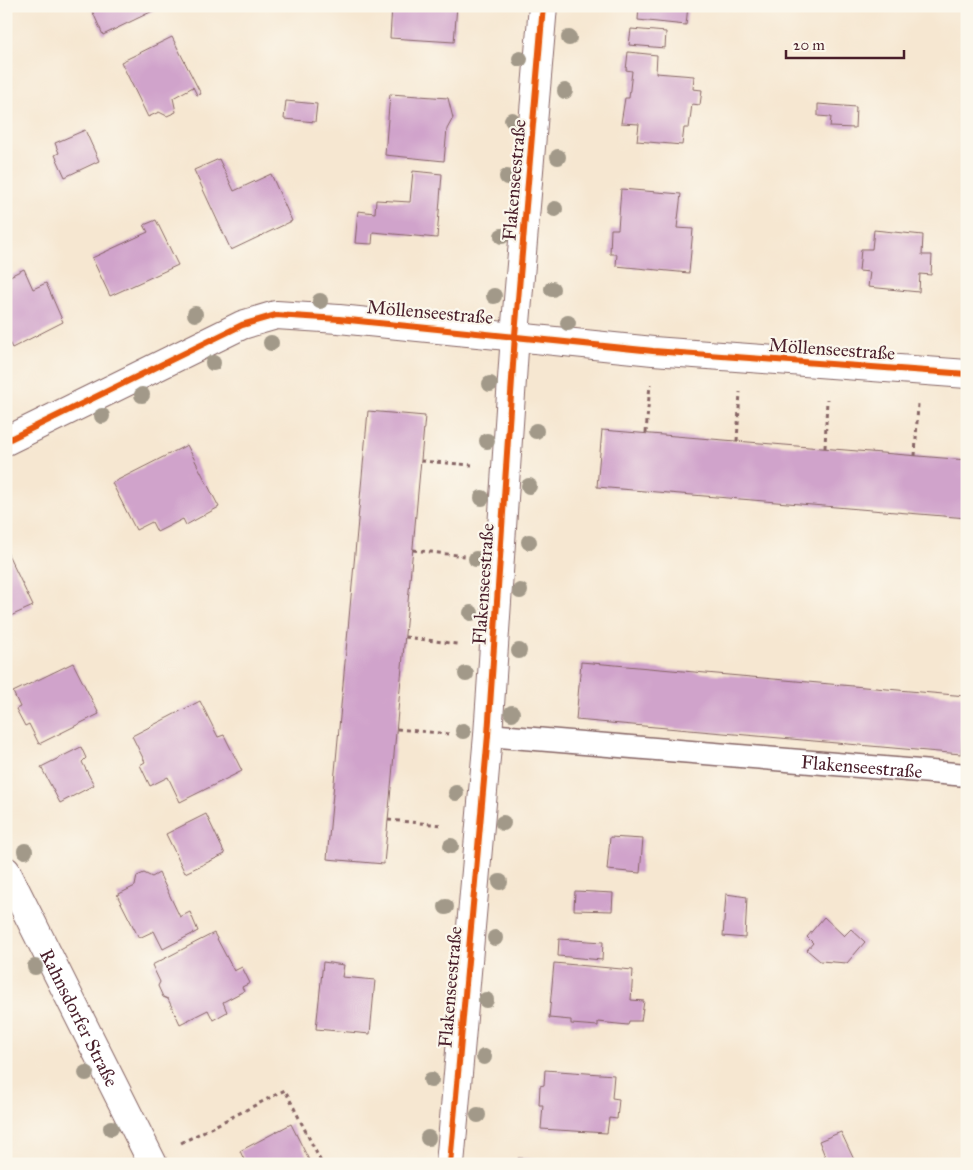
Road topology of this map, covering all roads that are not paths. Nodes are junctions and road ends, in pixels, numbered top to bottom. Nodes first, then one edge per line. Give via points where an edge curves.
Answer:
1 (543, 6) edge
2 (515, 335) junction
3 (967, 374) edge
4 (6, 441) edge
5 (488, 735) junction
6 (967, 775) edge
7 (6, 871) edge
8 (152, 1164) edge
9 (450, 1164) edge

1 - 2 street, Flakenseestraße
2 - 3 street, Möllenseestraße via 633,349
2 - 4 street, Möllenseestraße via 276,315 242,326
2 - 5 street, Flakenseestraße
5 - 6 lane, Flakenseestraße
5 - 9 street, Flakenseestraße
7 - 8 street, Rahnsdorfer Straße

